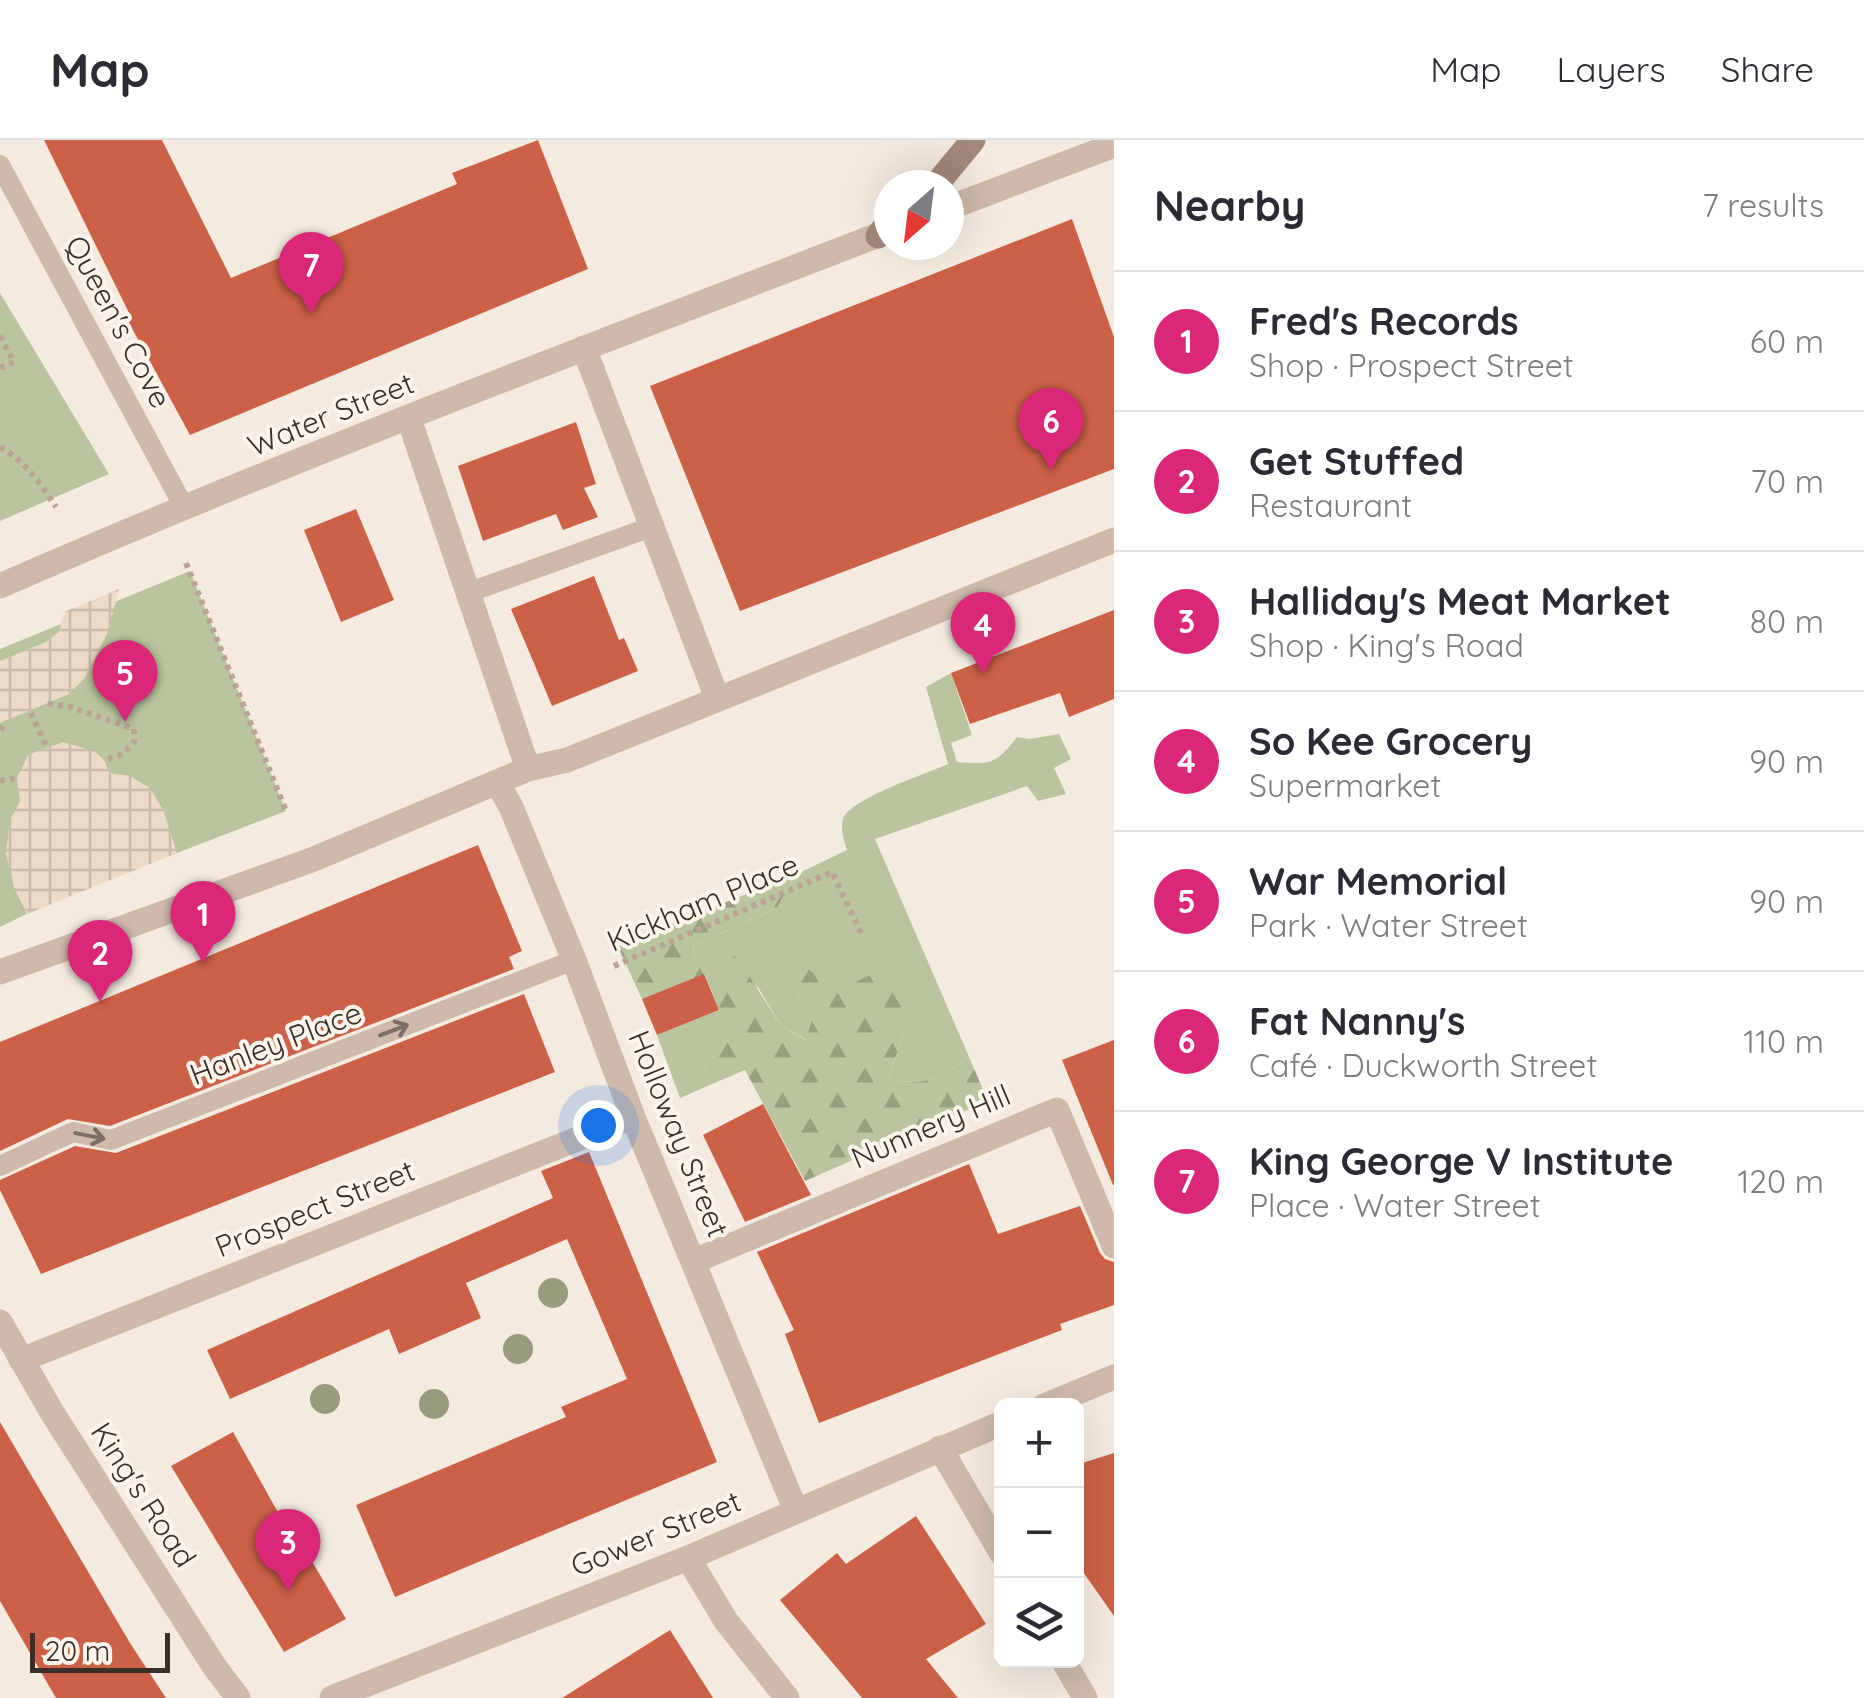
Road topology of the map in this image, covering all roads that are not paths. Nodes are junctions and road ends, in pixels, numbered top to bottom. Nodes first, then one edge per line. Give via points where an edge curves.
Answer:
1 (972, 140) edge
2 (1114, 145) edge
3 (0, 165) edge
4 (948, 170) edge
5 (964, 202) edge
6 (874, 234) edge
7 (584, 348) junction
8 (409, 419) junction
9 (184, 507) junction
10 (654, 526) junction
11 (1114, 540) edge
12 (0, 586) edge
13 (468, 594) junction
14 (717, 698) junction
15 (528, 769) junction
16 (497, 782) junction
17 (578, 970) junction
18 (0, 972) edge
19 (634, 1117) junction
20 (0, 1166) edge
21 (1114, 1246) edge
22 (694, 1261) junction
23 (0, 1322) edge
24 (21, 1360) junction
25 (1114, 1377) edge
26 (1063, 1398) edge
27 (994, 1426) edge
28 (940, 1448) junction
29 (796, 1511) junction
30 (994, 1540) edge
31 (688, 1558) junction
32 (1068, 1668) edge
33 (238, 1698) edge
34 (332, 1698) edge
35 (787, 1698) edge
36 (1085, 1698) edge

1 - 4 main road
2 - 5 street
3 - 9 lane, Queen's Cove
6 - 7 street, Water Street
7 - 8 street, Water Street
7 - 10 street
8 - 9 street, Water Street
8 - 13 street
9 - 12 street, Water Street
10 - 13 lane
10 - 14 street
11 - 14 street
13 - 15 street
14 - 15 street via 567,760
15 - 16 street
16 - 17 street, Holloway Street
16 - 18 street via 314,859
17 - 19 street, Holloway Street
20 -> 17 lane, Hanley Place via 73,1132 111,1140
19 - 22 street, Holloway Street
19 - 24 street, Prospect Street
21 - 22 street, Nunnery Hill via 1057,1110
22 - 29 street, Holloway Street
23 - 24 street, King's Road
24 - 33 street, King's Road
25 - 26 street
27 - 28 street, Gower Street
28 - 29 street, Gower Street
28 - 30 street
29 - 31 street, Gower Street
31 - 34 street, Gower Street
31 - 35 street via 726,1621
32 - 36 street

